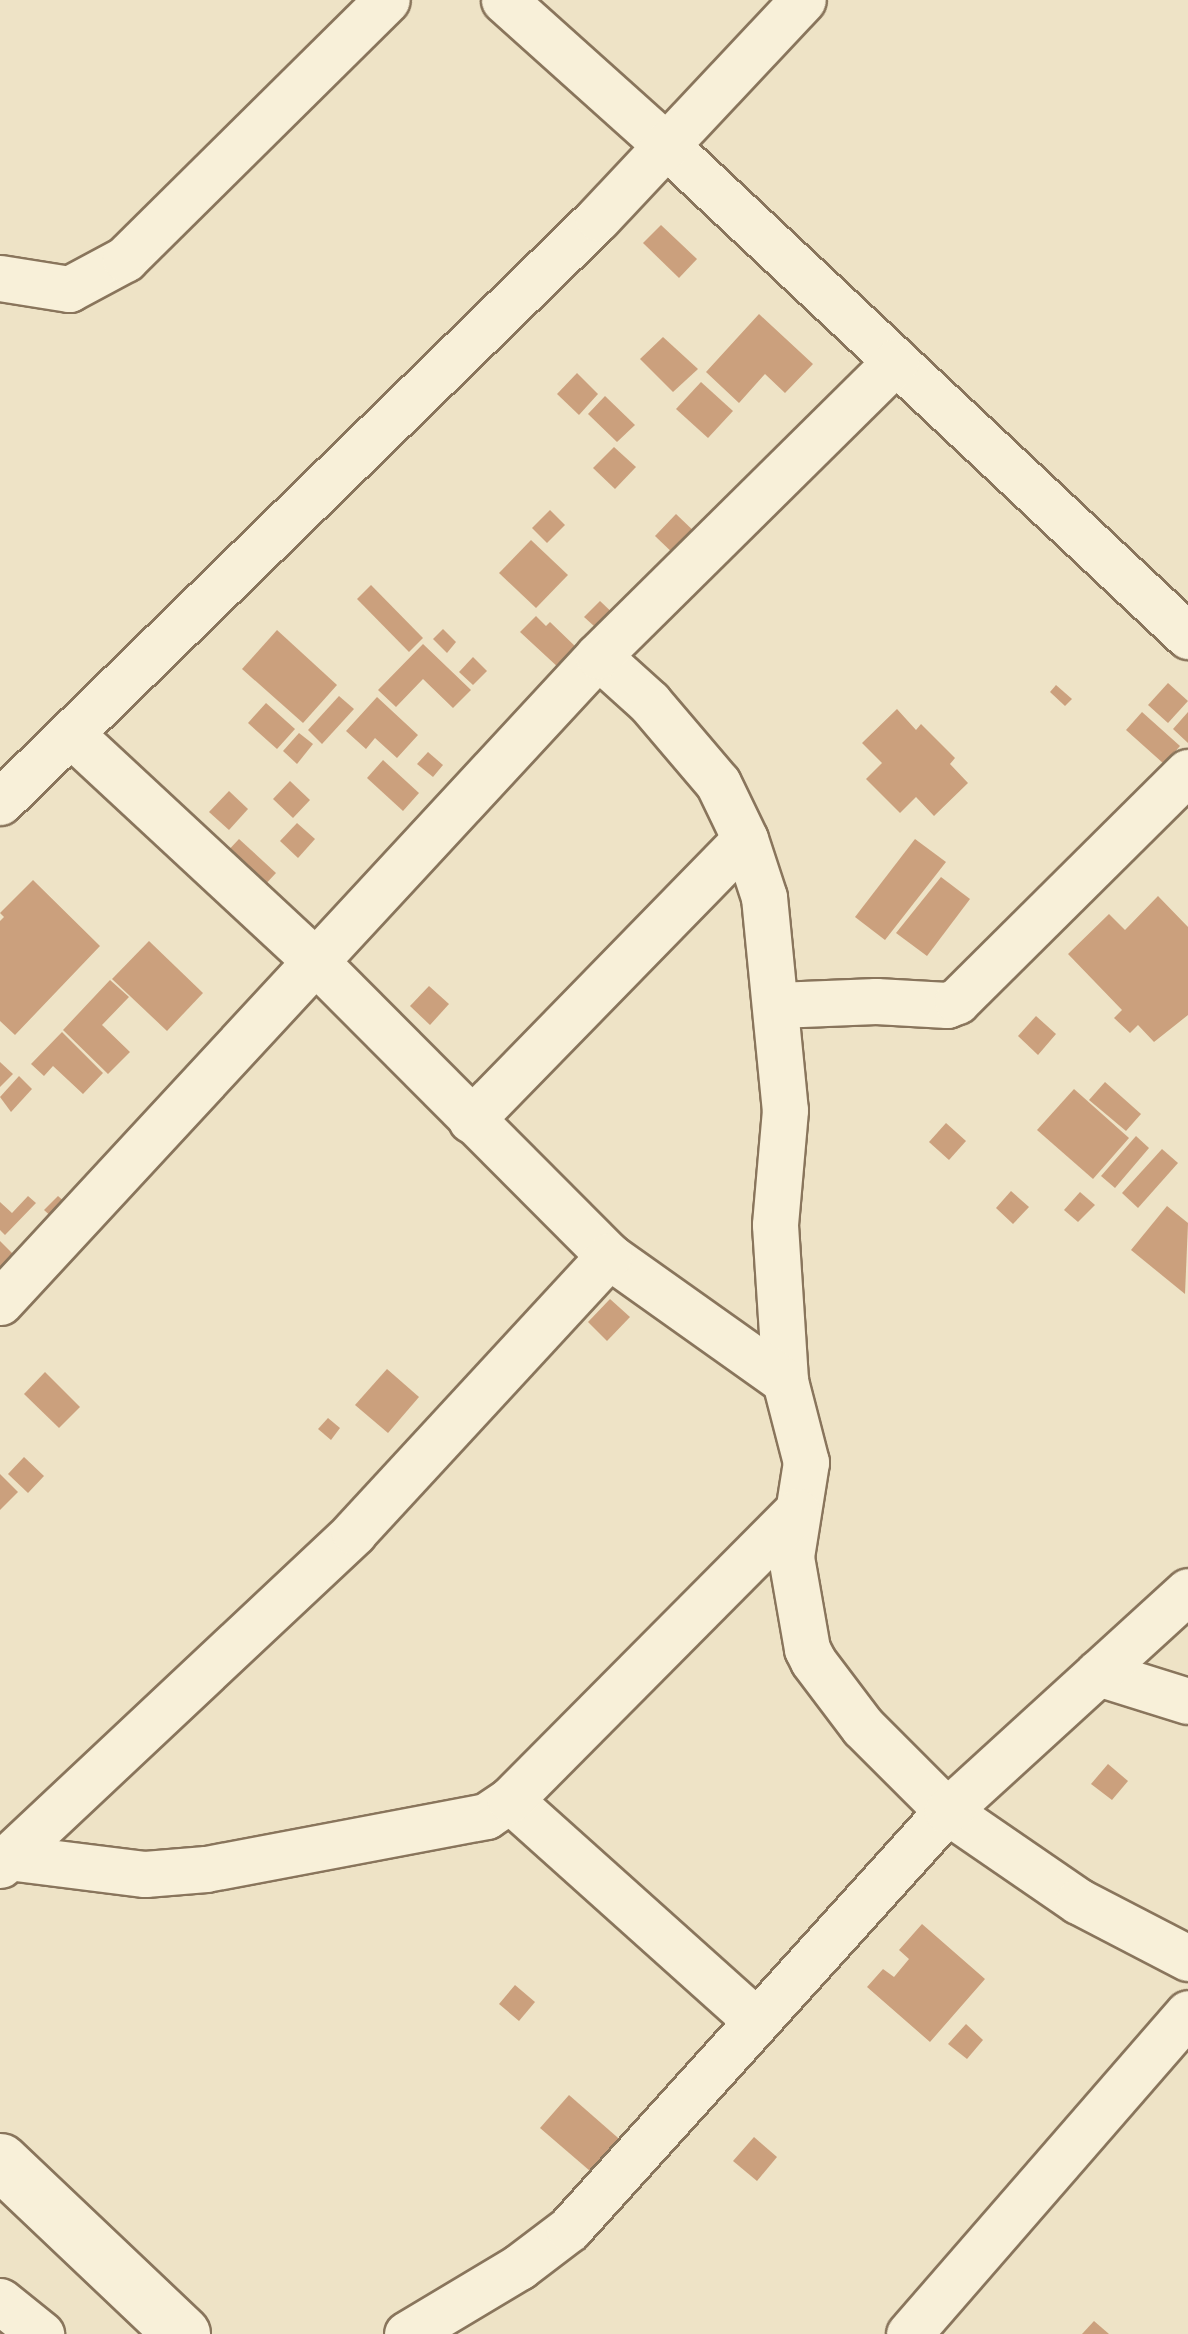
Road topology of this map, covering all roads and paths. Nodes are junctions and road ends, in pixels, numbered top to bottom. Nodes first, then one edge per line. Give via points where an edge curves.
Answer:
1 (387, 0) edge
2 (504, 0) edge
3 (803, 0) edge
4 (668, 147) junction
5 (0, 278) edge
6 (896, 361) junction
7 (1188, 636) edge
8 (598, 656) junction
9 (72, 734) junction
10 (1188, 772) edge
11 (0, 802) edge
12 (745, 839) junction
13 (316, 962) junction
14 (777, 1005) junction
15 (471, 1120) junction
16 (609, 1256) junction
17 (0, 1302) edge
18 (785, 1381) junction
19 (796, 1511) junction
20 (1188, 1592) edge
21 (1098, 1673) junction
22 (1188, 1701) edge
23 (510, 1800) junction
24 (947, 1811) junction
25 (4, 1861) edge
26 (1188, 1958) edge
27 (1188, 2014) edge
28 (754, 2020) junction
29 (0, 2161) edge
30 (0, 2302) edge
31 (41, 2334) edge
32 (182, 2334) edge
33 (408, 2334) edge
34 (909, 2334) edge

1 - 5 street via 125,259 69,289
2 - 4 street
3 - 4 street
4 - 6 street
4 - 9 street
6 - 7 street
6 - 8 street
8 - 12 street via 685,741 718,783
8 - 13 street
9 - 11 street
9 - 13 street
10 - 14 street via 957,1001
12 - 14 street via 770,932
12 - 15 street
13 - 15 street
13 - 17 street
14 - 18 street via 786,1110 775,1225
15 - 16 street
16 - 18 street
16 - 25 street via 354,1532
18 - 19 street via 806,1462
19 - 23 street
19 - 24 street via 791,1557 807,1650 864,1728
20 - 21 street
21 - 22 street
21 - 24 street
23 - 25 street via 464,1821 206,1869 146,1874
23 - 28 street
24 - 26 street via 1078,1901
24 - 28 street
27 - 34 street
28 - 33 street via 569,2229
29 - 32 street
30 - 31 street

